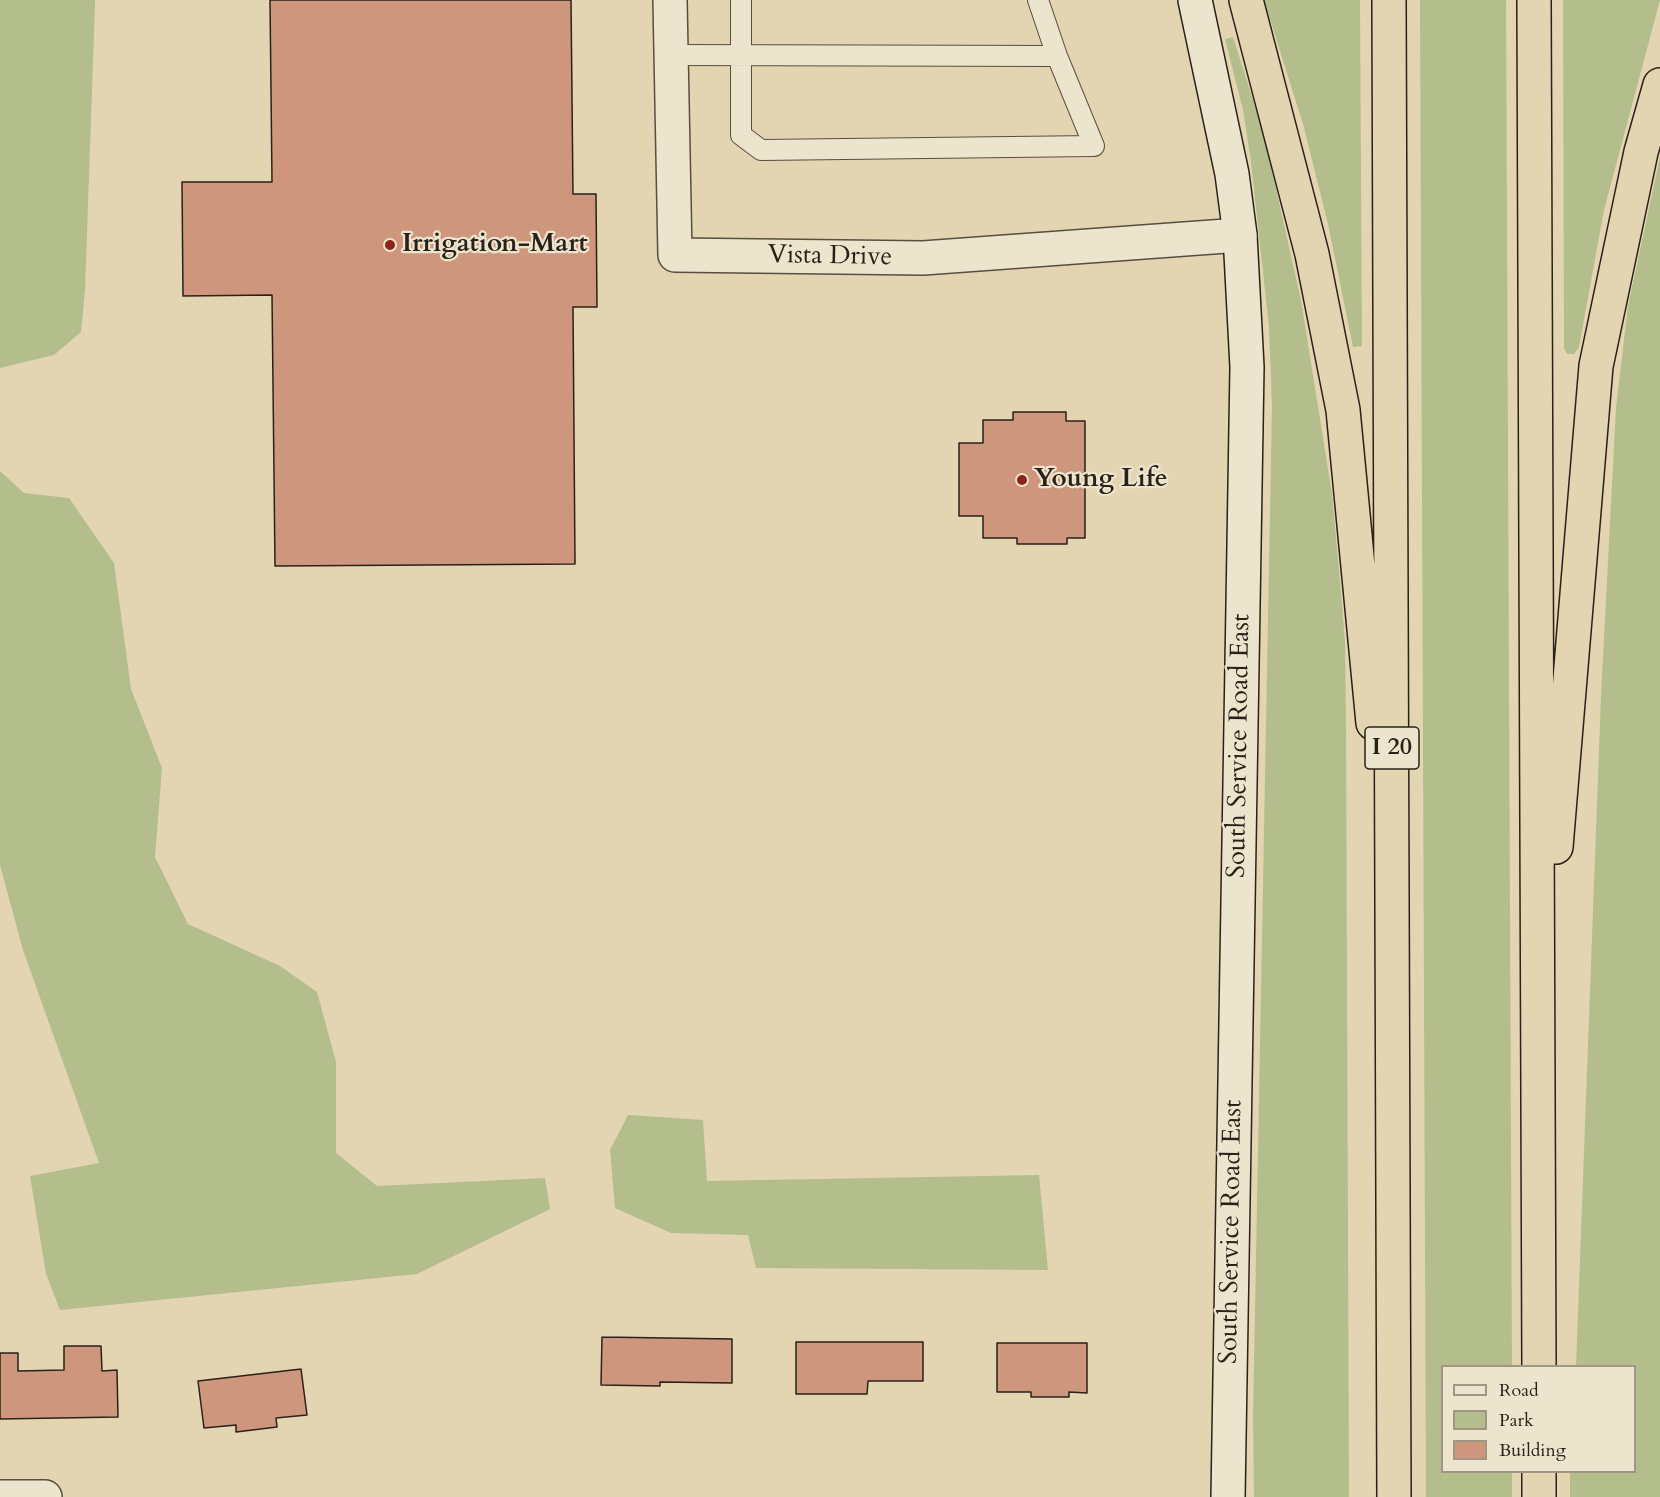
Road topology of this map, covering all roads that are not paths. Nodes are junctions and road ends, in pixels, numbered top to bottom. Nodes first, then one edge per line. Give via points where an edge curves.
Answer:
1 (670, 0) edge
2 (741, 0) edge
3 (1038, 0) edge
4 (1195, 0) edge
5 (1246, 0) edge
6 (1389, 0) edge
7 (1534, 0) edge
8 (672, 55) junction
9 (743, 55) junction
10 (1057, 56) junction
11 (1660, 86) edge
12 (1240, 235) junction
13 (1393, 926) junction
14 (1538, 1073) junction
15 (1539, 1365) edge
16 (1539, 1473) edge
17 (0, 1497) edge
18 (45, 1497) edge
19 (1227, 1497) edge
20 (1395, 1497) edge
21 (1539, 1497) edge

1 - 8 main road, Vista Drive
2 - 9 lane
3 - 10 lane
4 - 12 main road, South Service Road East via 1232,174
5 - 13 highway via 1312,254 1342,410
6 - 13 highway, I 20
7 - 14 highway
8 - 9 lane
8 - 12 main road, Vista Drive via 675,255 923,258
9 - 10 lane
9 - 10 lane via 741,135 761,150 1094,146
11 - 14 highway via 1641,152 1596,366
12 - 19 main road, South Service Road East via 1247,367
13 - 20 highway, I 20
14 - 15 highway
16 - 21 highway
17 - 18 main road

